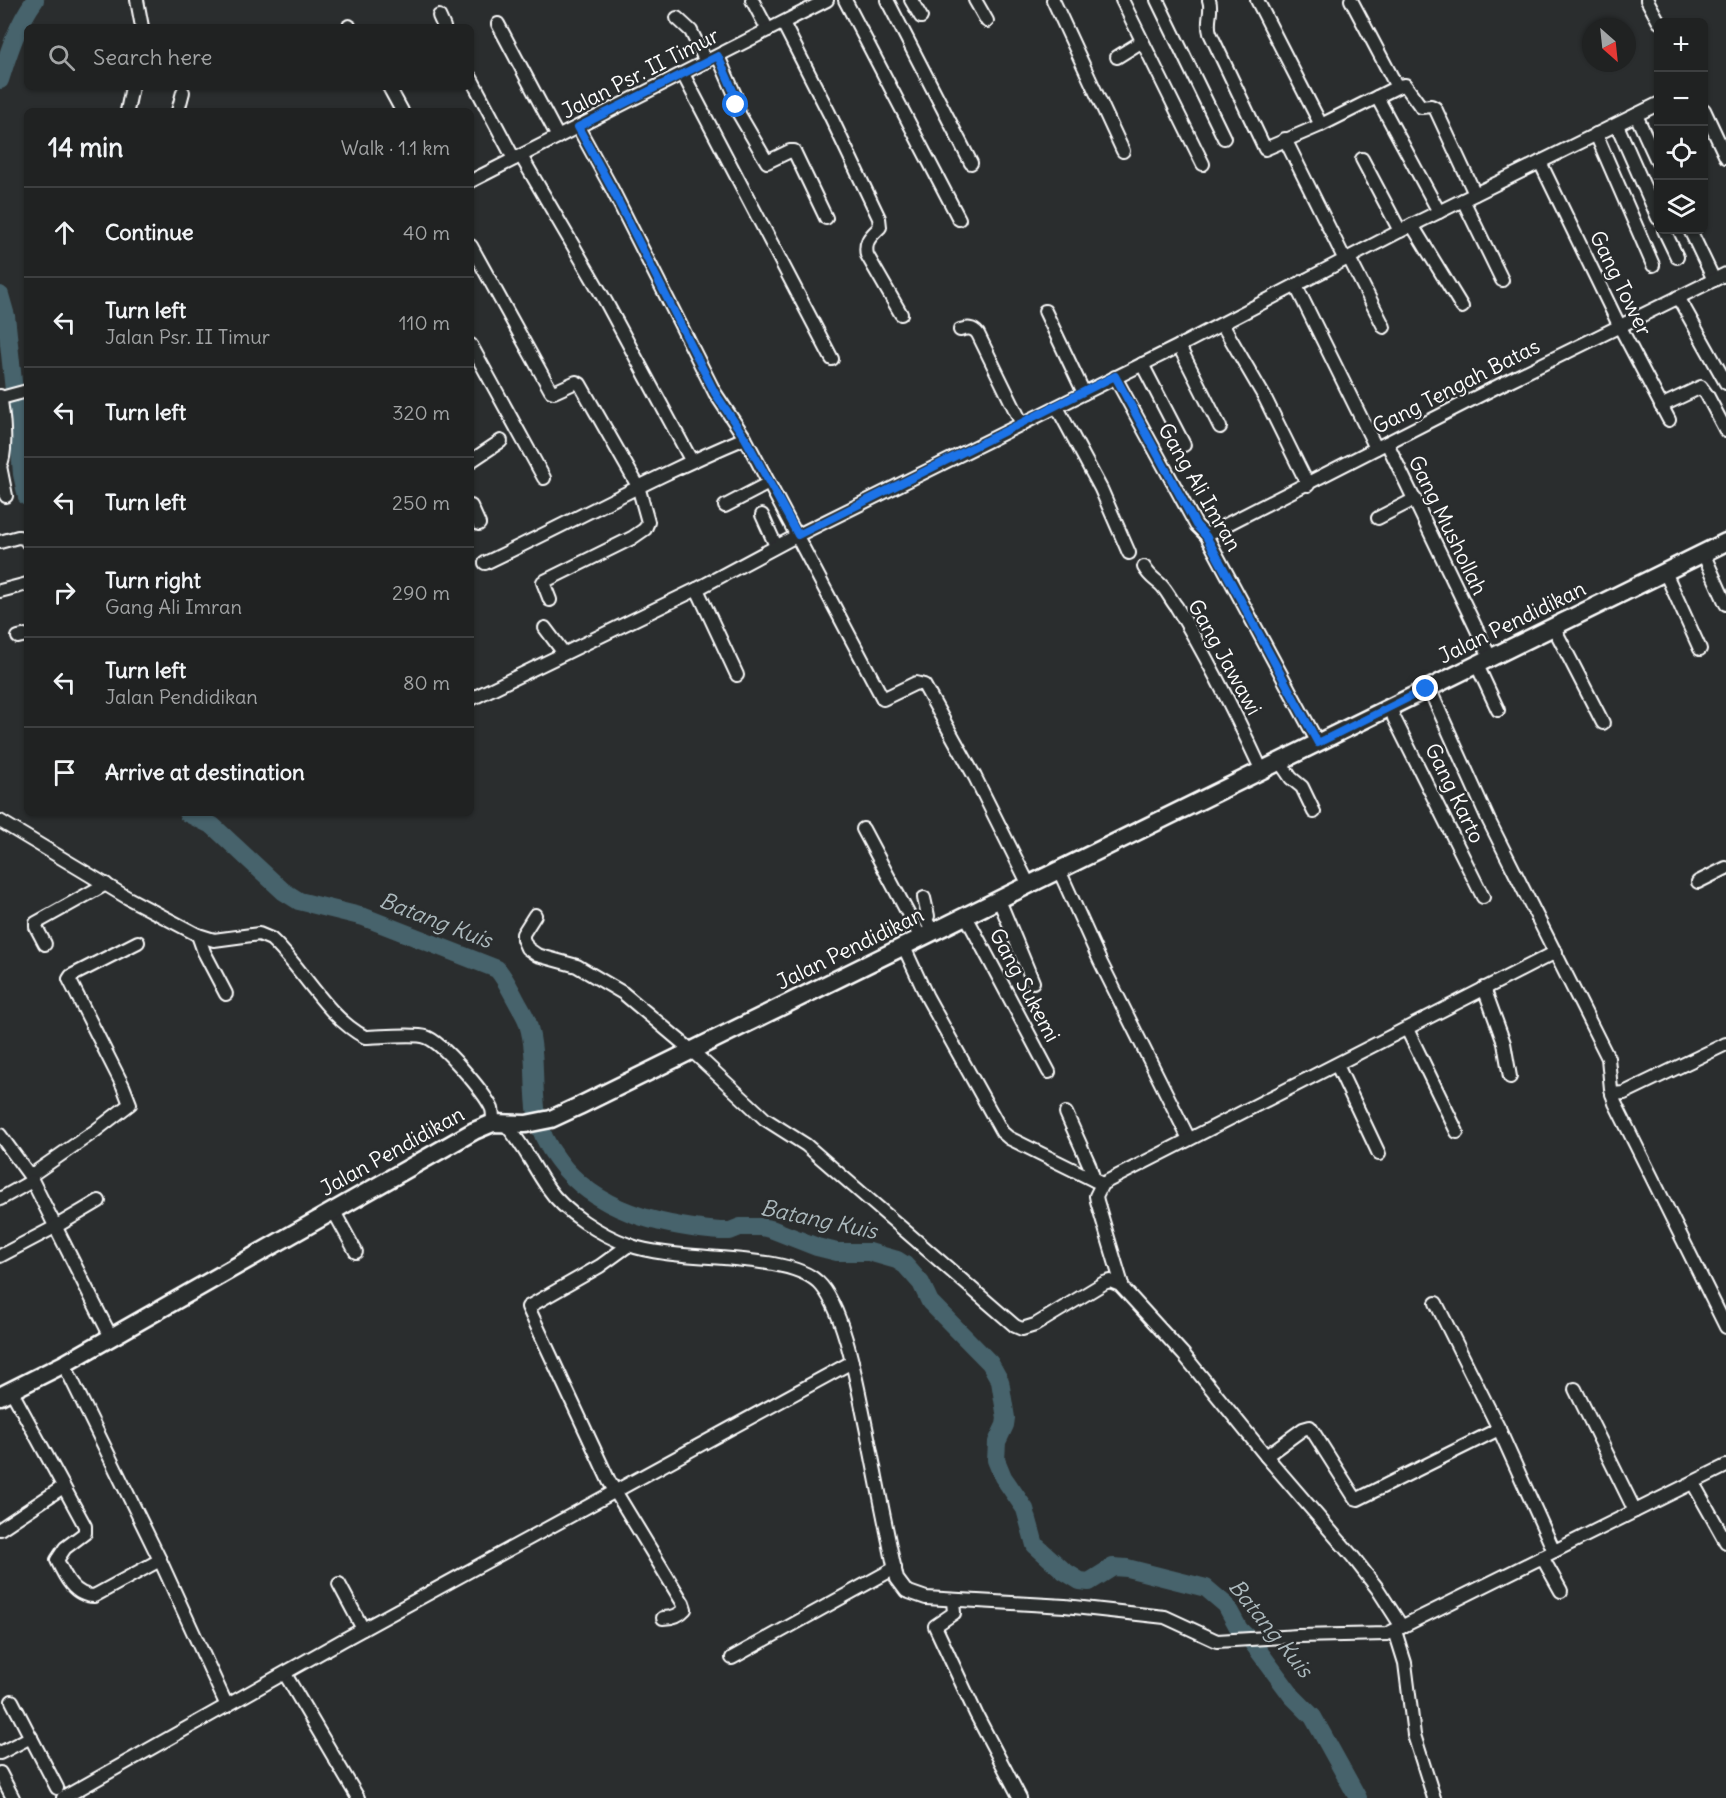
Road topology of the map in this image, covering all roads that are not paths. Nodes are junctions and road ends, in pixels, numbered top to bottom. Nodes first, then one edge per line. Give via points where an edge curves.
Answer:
1 (137, 0) edge
2 (752, 0) edge
3 (827, 0) edge
4 (845, 0) edge
5 (887, 0) edge
6 (911, 0) edge
7 (975, 0) edge
8 (1053, 0) edge
9 (1122, 0) edge
10 (1158, 0) edge
11 (1209, 0) edge
12 (1257, 0) edge
13 (1351, 0) edge
14 (1647, 0) edge
15 (921, 17) dead end
16 (677, 18) dead end
17 (1657, 18) edge
18 (987, 21) dead end
19 (783, 23) junction
20 (141, 24) edge
21 (498, 24) dead end
22 (768, 30) junction
23 (1141, 42) junction
24 (718, 56) junction
25 (1117, 57) dead end
26 (706, 62) junction
27 (683, 74) junction
28 (474, 83) edge
29 (1397, 87) junction
30 (131, 90) edge
31 (391, 90) edge
32 (183, 92) dead end
33 (1377, 97) junction
34 (1654, 107) edge
35 (128, 108) edge
36 (179, 108) edge
37 (400, 108) edge
38 (1636, 116) junction
39 (1708, 119) edge
40 (1321, 124) junction
41 (1617, 125) junction
42 (578, 127) junction
43 (1596, 134) junction
44 (558, 137) junction
45 (1224, 138) dead end
46 (1285, 140) junction
47 (1123, 151) dead end
48 (1654, 153) edge
49 (1726, 157) edge
50 (517, 158) junction
51 (1362, 159) dead end
52 (1540, 162) junction
53 (971, 164) dead end
54 (1203, 164) dead end
55 (474, 179) edge
56 (1475, 194) junction
57 (1463, 200) junction
58 (1654, 207) edge
59 (1439, 212) junction
60 (826, 218) dead end
61 (958, 219) dead end
62 (1412, 225) junction
63 (1400, 231) junction
64 (1666, 234) edge
65 (1692, 234) edge
66 (474, 251) edge
67 (1677, 257) dead end
68 (1347, 259) junction
69 (1653, 265) dead end
70 (1726, 274) edge
71 (1502, 280) dead end
72 (1714, 280) junction
73 (1296, 286) junction
74 (1678, 297) junction
75 (1462, 307) dead end
76 (1046, 311) dead end
77 (901, 314) dead end
78 (1222, 324) junction
79 (1384, 327) dead end
80 (1620, 327) junction
81 (960, 330) dead end
82 (1179, 346) junction
83 (474, 350) edge
84 (831, 360) dead end
85 (1142, 364) junction
86 (1115, 376) junction
87 (1726, 383) edge
88 (24, 392) edge
89 (1084, 393) junction
90 (2, 397) edge
91 (1661, 406) junction
92 (1057, 407) junction
93 (1669, 420) dead end
94 (1022, 424) junction
95 (1220, 427) dead end
96 (1726, 430) edge
97 (745, 438) junction
98 (501, 441) dead end
99 (1184, 445) dead end
100 (1381, 445) junction
101 (474, 459) edge
102 (691, 460) junction
103 (0, 466) edge
104 (544, 478) dead end
105 (769, 483) junction
106 (1308, 485) junction
107 (638, 486) junction
108 (6, 496) dead end
109 (1415, 499) junction
110 (725, 506) dead end
111 (474, 513) edge
112 (762, 515) dead end
113 (1378, 518) dead end
114 (479, 524) dead end
115 (798, 535) junction
116 (1206, 536) junction
117 (24, 538) edge
118 (0, 542) edge
119 (1726, 542) edge
120 (776, 546) junction
121 (1129, 553) dead end
122 (1703, 553) junction
123 (485, 563) dead end
124 (1144, 567) dead end
125 (1665, 572) junction
126 (24, 585) edge
127 (697, 589) junction
128 (0, 591) edge
129 (550, 600) dead end
130 (1726, 604) edge
131 (1553, 626) junction
132 (545, 628) dead end
133 (1700, 649) dead end
134 (563, 652) junction
135 (1483, 660) junction
136 (737, 675) dead end
137 (1429, 688) junction
138 (474, 697) edge
139 (1391, 707) junction
140 (1498, 710) dead end
141 (1603, 723) dead end
142 (1318, 743) junction
143 (1281, 762) junction
144 (1262, 771) junction
145 (1314, 812) dead end
146 (0, 821) edge
147 (863, 829) dead end
148 (1726, 868) edge
149 (1059, 870) junction
150 (1698, 882) dead end
151 (106, 884) junction
152 (1029, 885) junction
153 (924, 897) dead end
154 (1483, 897) dead end
155 (999, 900) junction
156 (535, 915) dead end
157 (966, 916) junction
158 (924, 930) junction
159 (198, 936) junction
160 (138, 942) dead end
161 (45, 944) dead end
162 (904, 947) junction
163 (1556, 952) junction
164 (1033, 982) dead end
165 (1484, 988) junction
166 (226, 994) dead end
167 (1407, 1029) junction
168 (1726, 1044) edge
169 (691, 1050) junction
170 (1336, 1065) junction
171 (1049, 1072) dead end
172 (1510, 1077) dead end
173 (1612, 1094) junction
174 (1066, 1113) dead end
175 (499, 1124) junction
176 (1457, 1132) dead end
177 (0, 1135) edge
178 (1189, 1139) junction
179 (1379, 1154) dead end
180 (31, 1178) junction
181 (1098, 1187) junction
182 (0, 1199) edge
183 (99, 1201) dead end
184 (333, 1210) junction
185 (55, 1227) junction
186 (629, 1245) junction
187 (356, 1252) dead end
188 (0, 1256) edge
189 (1124, 1289) junction
190 (1436, 1303) dead end
191 (1726, 1327) edge
192 (111, 1338) junction
193 (852, 1362) junction
194 (64, 1364) junction
195 (1575, 1389) dead end
196 (6, 1393) edge
197 (1499, 1429) junction
198 (1266, 1456) junction
199 (1726, 1467) edge
200 (1693, 1483) junction
201 (63, 1487) junction
202 (614, 1490) junction
203 (1635, 1511) junction
204 (0, 1529) edge
205 (1726, 1542) edge
206 (1554, 1551) junction
207 (1542, 1557) junction
208 (160, 1560) junction
209 (895, 1568) junction
210 (339, 1584) dead end
211 (1561, 1591) dead end
212 (953, 1600) junction
213 (663, 1617) dead end
214 (363, 1629) junction
215 (1399, 1629) junction
216 (732, 1658) dead end
217 (285, 1674) junction
218 (12, 1701) dead end
219 (227, 1706) junction
220 (31, 1737) junction
221 (0, 1754) edge
222 (0, 1773) edge
223 (60, 1793) edge
224 (13, 1798) edge
225 (358, 1798) edge
226 (1020, 1798) edge
227 (1434, 1798) edge

1 - 20 street
2 - 22 street
3 - 19 street, Jalan Psr. II Timur
4 - 61 street
5 - 53 street
6 - 15 street
7 - 18 street
8 - 47 street
9 - 23 street
10 - 45 street
11 - 46 street via 1208,28 1265,149
12 - 40 street
13 - 29 street
14 - 17 street
16 - 26 street via 691,31
19 - 22 street, Jalan Psr. II Timur
19 - 77 street via 879,218 880,227 865,247
21 - 44 street
22 - 24 street, Jalan Psr. II Timur
23 - 25 street
23 - 54 street
24 - 26 street, Jalan Psr. II Timur
24 - 60 street via 739,114 767,162 794,151
26 - 27 street, Jalan Psr. II Timur
27 - 42 street, Jalan Psr. II Timur
27 - 84 street
28 - 50 street
29 - 33 street
29 - 56 street via 1407,86 1420,106 1435,108
30 - 35 street
31 - 37 street
32 - 36 street
33 - 40 street
33 - 59 street
34 - 38 street
38 - 41 street
38 - 48 street
39 - 49 street
40 - 46 street
41 - 43 street
41 - 58 street
42 - 44 street, Jalan Psr. II Timur
42 - 97 street via 715,393
43 - 52 street
43 - 69 street
44 - 50 street, Jalan Psr. II Timur
46 - 68 street
50 - 55 street, Jalan Psr. II Timur
50 - 102 street via 590,273
51 - 63 street
52 - 56 street
52 - 80 street, Gang Tower
56 - 57 street
57 - 59 street
57 - 71 street
59 - 62 street
62 - 63 street
62 - 75 street
63 - 68 street
64 - 67 street
65 - 72 street
66 - 107 street via 551,391 580,384
68 - 73 street
68 - 79 street
70 - 72 street, Gang Tengah Batas
72 - 74 street, Gang Tengah Batas
73 - 78 street
73 - 100 street, Gang Mushollah
74 - 80 street, Gang Tengah Batas
74 - 87 street
76 - 89 street
78 - 82 street
78 - 106 street via 1265,398
80 - 91 street, Gang Tower
80 - 100 street, Gang Tengah Batas
81 - 94 street via 969,328 978,334
82 - 85 street
82 - 95 street
83 - 104 street
85 - 86 street
85 - 99 street
86 - 89 street
86 - 116 street, Gang Ali Imran via 1196,525
88 - 90 street
89 - 92 street
90 - 103 street via 4,450
91 - 93 street, Gang Tower
91 - 96 street via 1701,387
92 - 94 street
92 - 121 street via 1101,489
94 - 115 street
97 - 102 street
97 - 105 street
98 - 101 street
100 - 106 street, Gang Tengah Batas
100 - 109 street, Gang Mushollah
102 - 107 street
103 - 108 street
105 - 110 street
105 - 115 street
106 - 116 street, Gang Tengah Batas
107 - 123 street
107 - 129 street via 648,519 646,527 632,538 543,582
109 - 113 street
109 - 135 street, Gang Mushollah
111 - 114 street
112 - 120 street
115 - 120 street
115 - 152 street via 883,699 916,683 924,685
116 - 142 street, Gang Ali Imran
117 - 118 street
119 - 122 main road, Jalan Pendidikan
120 - 127 street
122 - 125 main road, Jalan Pendidikan
122 - 130 street
124 - 144 street, Gang Jawawi via 1175,605 1211,666
125 - 131 main road, Jalan Pendidikan
125 - 133 street
126 - 128 street
127 - 134 street
127 - 136 street
131 - 135 main road, Jalan Pendidikan
131 - 141 street
132 - 134 street
134 - 138 street
135 - 137 main road, Jalan Pendidikan
135 - 140 street, Gang Mushollah
137 - 139 main road, Jalan Pendidikan
137 - 163 street via 1489,821
139 - 142 main road, Jalan Pendidikan
139 - 154 street, Gang Karto
142 - 143 main road, Jalan Pendidikan
143 - 144 main road, Jalan Pendidikan
143 - 145 street via 1302,787
144 - 149 main road, Jalan Pendidikan
146 - 151 street
147 - 158 street
148 - 150 street
149 - 152 main road, Jalan Pendidikan
149 - 178 street
151 - 159 street
151 - 161 street via 36,922
152 - 155 main road, Jalan Pendidikan
153 - 158 street via 928,916
155 - 157 main road, Jalan Pendidikan
155 - 164 street
156 - 169 street via 524,934 526,948 577,966 612,985
157 - 158 main road, Jalan Pendidikan
157 - 171 street, Gang Sukemi
158 - 162 main road, Jalan Pendidikan
159 - 166 street
159 - 175 street via 222,940 259,934 271,939 358,1034 421,1036 435,1041 484,1097
160 - 180 street via 69,979 130,1103
162 - 169 main road, Jalan Pendidikan
162 - 181 street via 927,997 1002,1132
163 - 165 street
163 - 173 street via 1608,1058
165 - 167 street
165 - 172 street via 1504,1043
167 - 170 street
167 - 176 street
168 - 173 street via 1624,1093
169 - 175 main road, Jalan Pendidikan via 551,1119
169 - 189 street via 765,1119 806,1145 1014,1326 1022,1329 1035,1325 1104,1283 1114,1282
170 - 178 street
170 - 179 street
173 - 191 street
174 - 181 street
175 - 184 main road, Jalan Pendidikan via 474,1131
175 - 186 street via 524,1148 563,1206
177 - 180 street
178 - 181 street
180 - 182 street
180 - 185 street
181 - 189 street
183 - 185 street
184 - 187 street
184 - 192 main road, Jalan Pendidikan
185 - 188 street
185 - 192 street
186 - 193 street via 805,1272 825,1291
186 - 202 street via 528,1306
189 - 198 street
190 - 197 street
192 - 194 main road, Jalan Pendidikan
193 - 202 street
193 - 209 street
194 - 196 main road, Jalan Pendidikan
194 - 208 street
195 - 203 street
196 - 201 street
197 - 198 street via 1358,1499 1310,1427
197 - 206 street
198 - 215 street via 1377,1588
199 - 200 street
200 - 203 street
200 - 205 street
201 - 204 street
201 - 208 street via 86,1533 57,1560 73,1587 86,1596 94,1596
202 - 213 street via 683,1602 685,1609 681,1614
202 - 214 street
203 - 206 street
206 - 207 street
207 - 211 street
207 - 215 street
208 - 219 street
209 - 212 street via 906,1591 926,1598
209 - 216 street
210 - 214 street
212 - 215 street via 1165,1617 1217,1641 1387,1634
212 - 226 street via 954,1613 935,1626
214 - 217 street
215 - 227 street via 1414,1735
217 - 219 street
217 - 225 street
218 - 220 street
219 - 223 street
220 - 221 street
220 - 223 street
222 - 224 street

